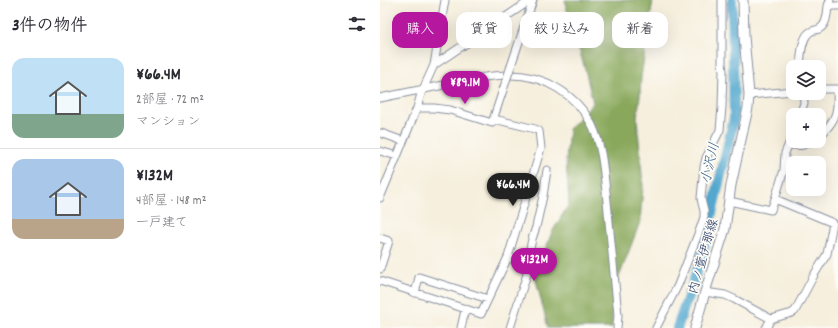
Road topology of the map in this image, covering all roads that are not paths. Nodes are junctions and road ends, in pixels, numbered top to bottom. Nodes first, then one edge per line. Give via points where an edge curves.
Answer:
1 (445, 0) edge
2 (532, 0) edge
3 (722, 0) edge
4 (743, 0) edge
5 (829, 3) edge
6 (838, 6) edge
7 (800, 60) edge
8 (434, 65) junction
9 (826, 89) edge
10 (838, 89) edge
11 (423, 90) junction
12 (786, 92) edge
13 (749, 95) junction
14 (380, 98) edge
15 (417, 108) junction
16 (494, 119) junction
17 (826, 130) edge
18 (382, 133) dead end
19 (403, 141) junction
20 (787, 148) edge
21 (380, 151) edge
22 (397, 156) junction
23 (547, 170) dead end
24 (380, 198) edge
25 (775, 199) junction
26 (729, 201) junction
27 (380, 238) edge
28 (508, 257) junction
29 (527, 262) junction
30 (380, 269) edge
31 (380, 281) edge
32 (705, 292) junction
33 (415, 293) junction
34 (488, 299) junction
35 (465, 310) junction
36 (771, 319) junction
37 (461, 328) edge
38 (510, 328) edge
39 (618, 328) edge
40 (656, 328) edge
41 (695, 328) edge
42 (766, 328) edge

1 - 8 street
2 - 8 street
2 - 16 street, bridge
3 - 40 street via 722,107 720,130 704,167 704,217 678,285
4 - 13 main road, 内ノ萱伊那線
5 - 6 street
5 - 7 street via 825,23 810,31 801,48
8 - 11 street
9 - 10 street
10 - 17 street via 836,112
11 - 14 street
11 - 15 street
11 - 39 street via 466,80 521,75 553,85 572,98 582,110 592,124 604,168
12 - 13 street
13 - 26 main road, 内ノ萱伊那線
15 - 16 street via 450,110 492,123
15 - 19 street
16 - 28 street via 539,131 540,148
18 - 19 street
19 - 22 street
20 - 25 street via 783,176
21 - 22 street
22 - 24 street
23 - 29 street
25 - 26 street via 771,210
25 - 36 street via 833,223 827,254 795,311
26 - 32 main road, 内ノ萱伊那線 via 725,229
27 - 30 street via 389,241
28 - 29 street
28 - 34 street
29 - 38 street via 527,274
31 - 33 street
32 - 36 street via 725,295
32 - 41 main road, 内ノ萱伊那線
33 - 34 street via 419,277
33 - 35 street
34 - 35 street via 481,314
35 - 37 street
36 - 42 street

